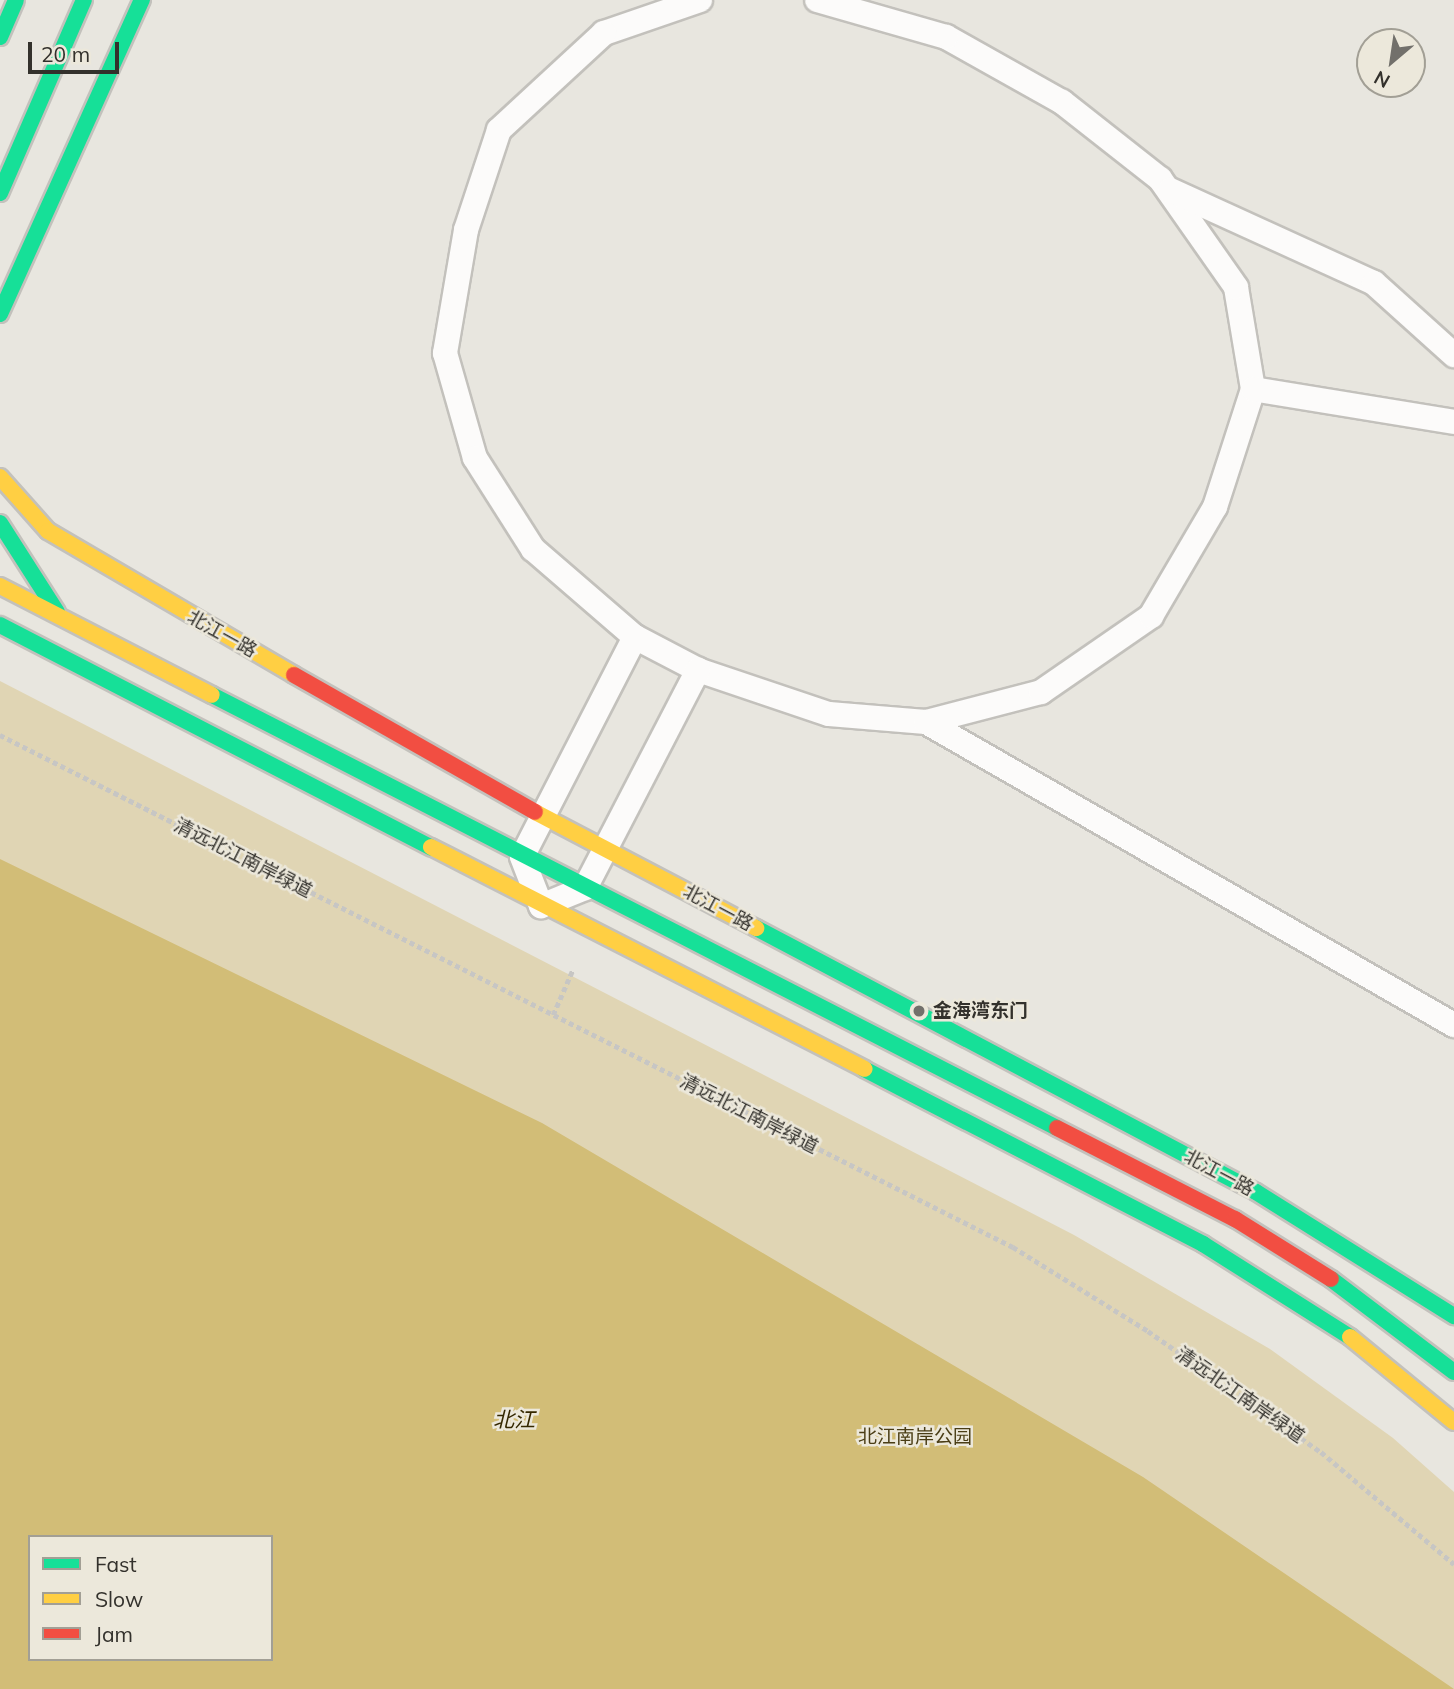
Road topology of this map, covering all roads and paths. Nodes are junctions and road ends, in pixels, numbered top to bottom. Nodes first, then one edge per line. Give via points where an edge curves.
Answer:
1 (16, 0) edge
2 (84, 0) edge
3 (142, 0) edge
4 (700, 0) edge
5 (817, 0) edge
6 (0, 37) edge
7 (79, 142) junction
8 (1160, 179) junction
9 (0, 194) edge
10 (0, 314) edge
11 (1454, 355) edge
12 (1253, 389) junction
13 (1454, 422) edge
14 (0, 477) edge
15 (0, 523) edge
16 (0, 586) edge
17 (63, 620) junction
18 (0, 625) edge
19 (635, 637) junction
20 (698, 670) junction
21 (926, 722) junction
22 (0, 734) edge
23 (543, 816) junction
24 (606, 849) junction
25 (522, 857) junction
26 (585, 888) junction
27 (541, 905) junction
28 (573, 969) dead end
29 (553, 1014) junction
30 (1454, 1025) edge
31 (1454, 1316) edge
32 (1454, 1372) edge
33 (1454, 1422) edge
34 (1454, 1564) edge

1 - 6 main road
2 - 9 main road
3 - 7 main road
4 - 19 street via 604,33 499,130 466,230 445,353 475,458 533,549
5 - 8 street via 946,37 1062,102
7 - 9 main road via 31,186
7 - 10 main road
8 - 11 street via 1174,195 1374,283
8 - 12 street via 1236,287
12 - 13 street
12 - 21 street via 1215,507 1151,616 1041,692
14 - 23 main road, 北江一路 via 48,531 109,571
15 - 17 main road
16 - 17 main road, 北江一路
17 - 25 main road, 北江一路
18 - 27 main road
19 - 20 street
19 - 23 street
20 - 21 street via 829,714
20 - 24 street
21 - 30 street
22 - 29 path, 清远北江南岸绿道
23 - 24 main road, 北江一路
23 - 25 street
24 - 26 street
24 - 31 main road, 北江一路 via 1256,1192
25 - 26 main road, 北江一路
25 - 27 street
26 - 27 street
26 - 32 main road, 北江一路 via 1235,1219 1361,1298
27 - 33 main road via 1203,1244 1362,1345
28 - 29 path
29 - 34 path, 清远北江南岸绿道 via 1013,1247 1148,1331 1321,1452

